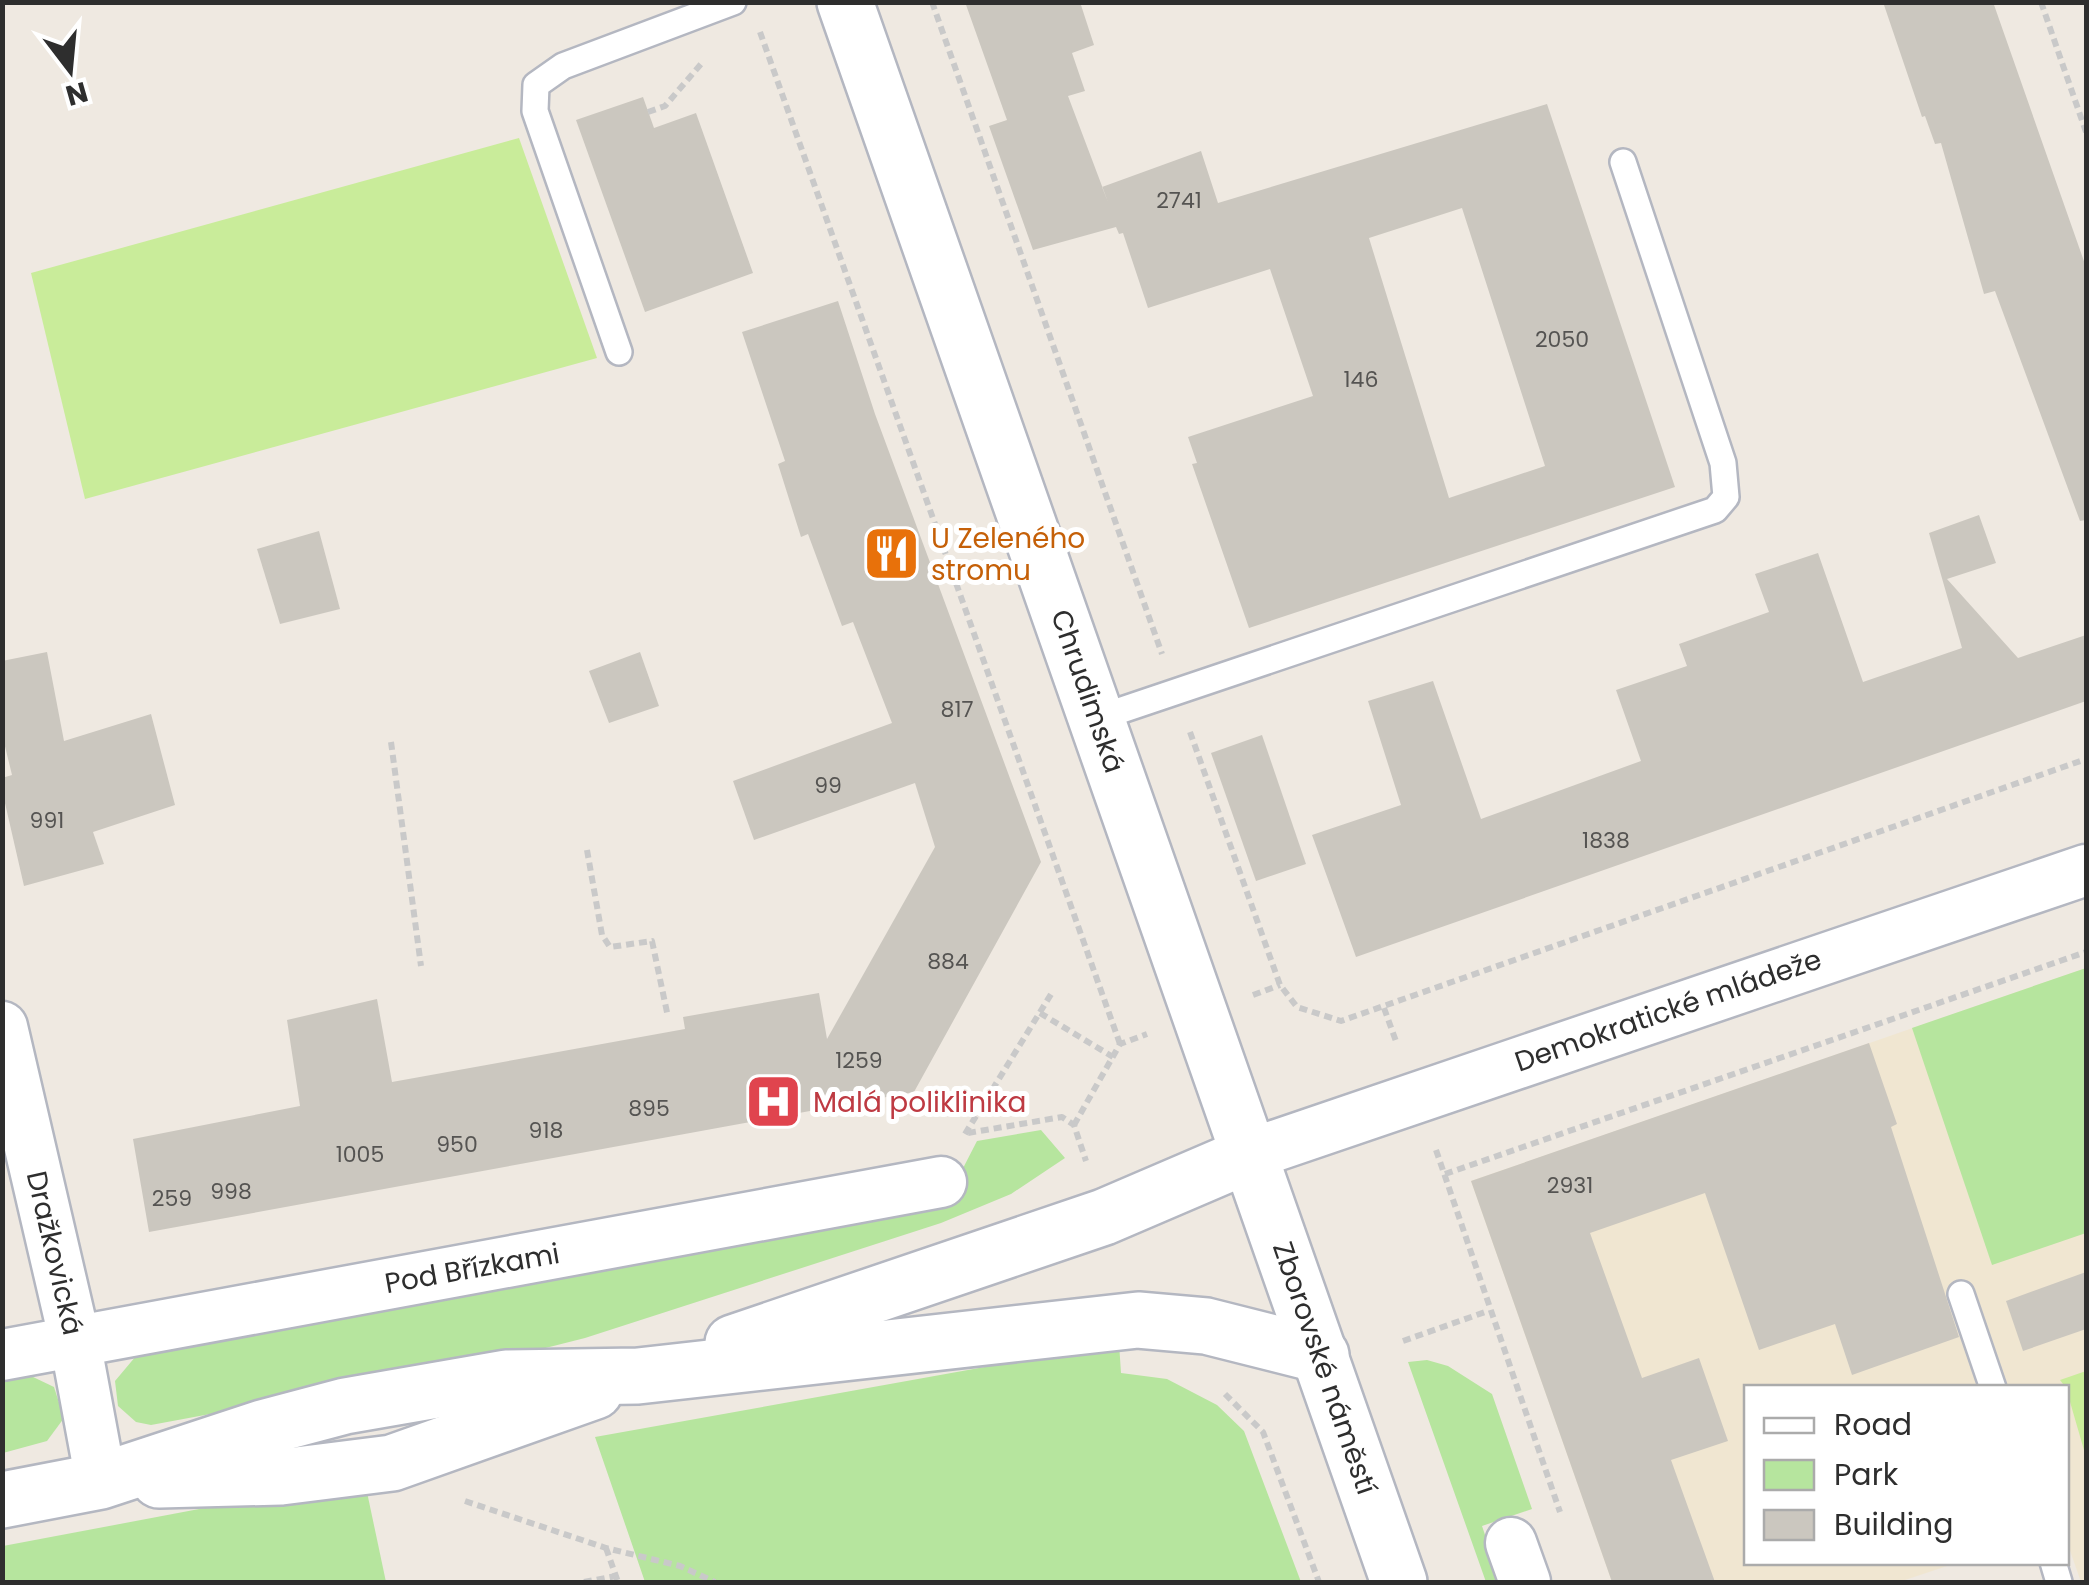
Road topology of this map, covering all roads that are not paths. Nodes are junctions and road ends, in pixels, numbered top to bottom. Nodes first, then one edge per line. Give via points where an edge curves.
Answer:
1 (845, 2) edge
2 (744, 10) edge
3 (1623, 162) dead end
4 (619, 352) dead end
5 (1098, 718) junction
6 (2086, 870) edge
7 (2, 1027) edge
8 (1251, 1154) junction
9 (941, 1182) road end
10 (1961, 1294) dead end
11 (75, 1341) junction
12 (1321, 1354) junction
13 (2, 1355) edge
14 (638, 1376) junction
15 (1992, 1385) edge
16 (102, 1481) junction
17 (2, 1500) edge
18 (1400, 1582) edge

1 - 5 street, Chrudimská
2 - 4 lane via 563,66 536,85 536,111
3 - 5 lane via 1723,462 1726,498 1695,520
5 - 8 street, Chrudimská
6 - 8 street, Demokratické mládeže
7 - 11 street, Dražkovická
8 - 12 street, Zborovské náměstí
8 - 14 street via 1104,1217
9 - 11 street, Pod Břízkami
10 - 15 lane
11 - 13 street, Pod Břízkami
11 - 16 street, Dražkovická
12 - 14 street via 1206,1326 1138,1320
12 - 18 street, Zborovské náměstí
14 - 16 street via 506,1378 379,1398
16 - 17 street

